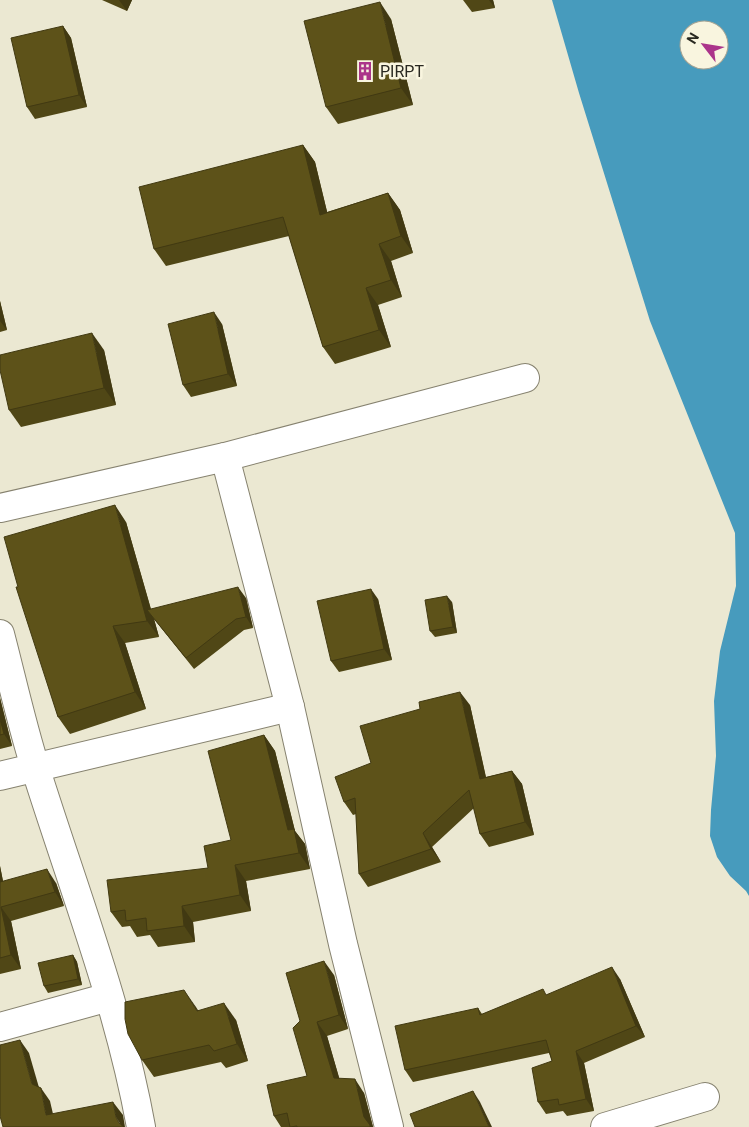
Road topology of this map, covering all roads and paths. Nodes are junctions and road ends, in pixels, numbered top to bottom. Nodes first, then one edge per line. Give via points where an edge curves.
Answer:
1 (525, 378) dead end
2 (224, 457) junction
3 (0, 508) edge
4 (0, 634) edge
5 (290, 706) junction
6 (35, 767) junction
7 (0, 776) edge
8 (109, 997) junction
9 (0, 1027) edge
10 (706, 1097) dead end
11 (141, 1127) edge
12 (389, 1127) edge
13 (605, 1127) edge

1 - 2 street
2 - 3 street
2 - 5 street
4 - 6 street
5 - 6 street
5 - 12 street via 343,944
6 - 7 street
6 - 8 street
8 - 9 street
8 - 11 street
10 - 13 street

